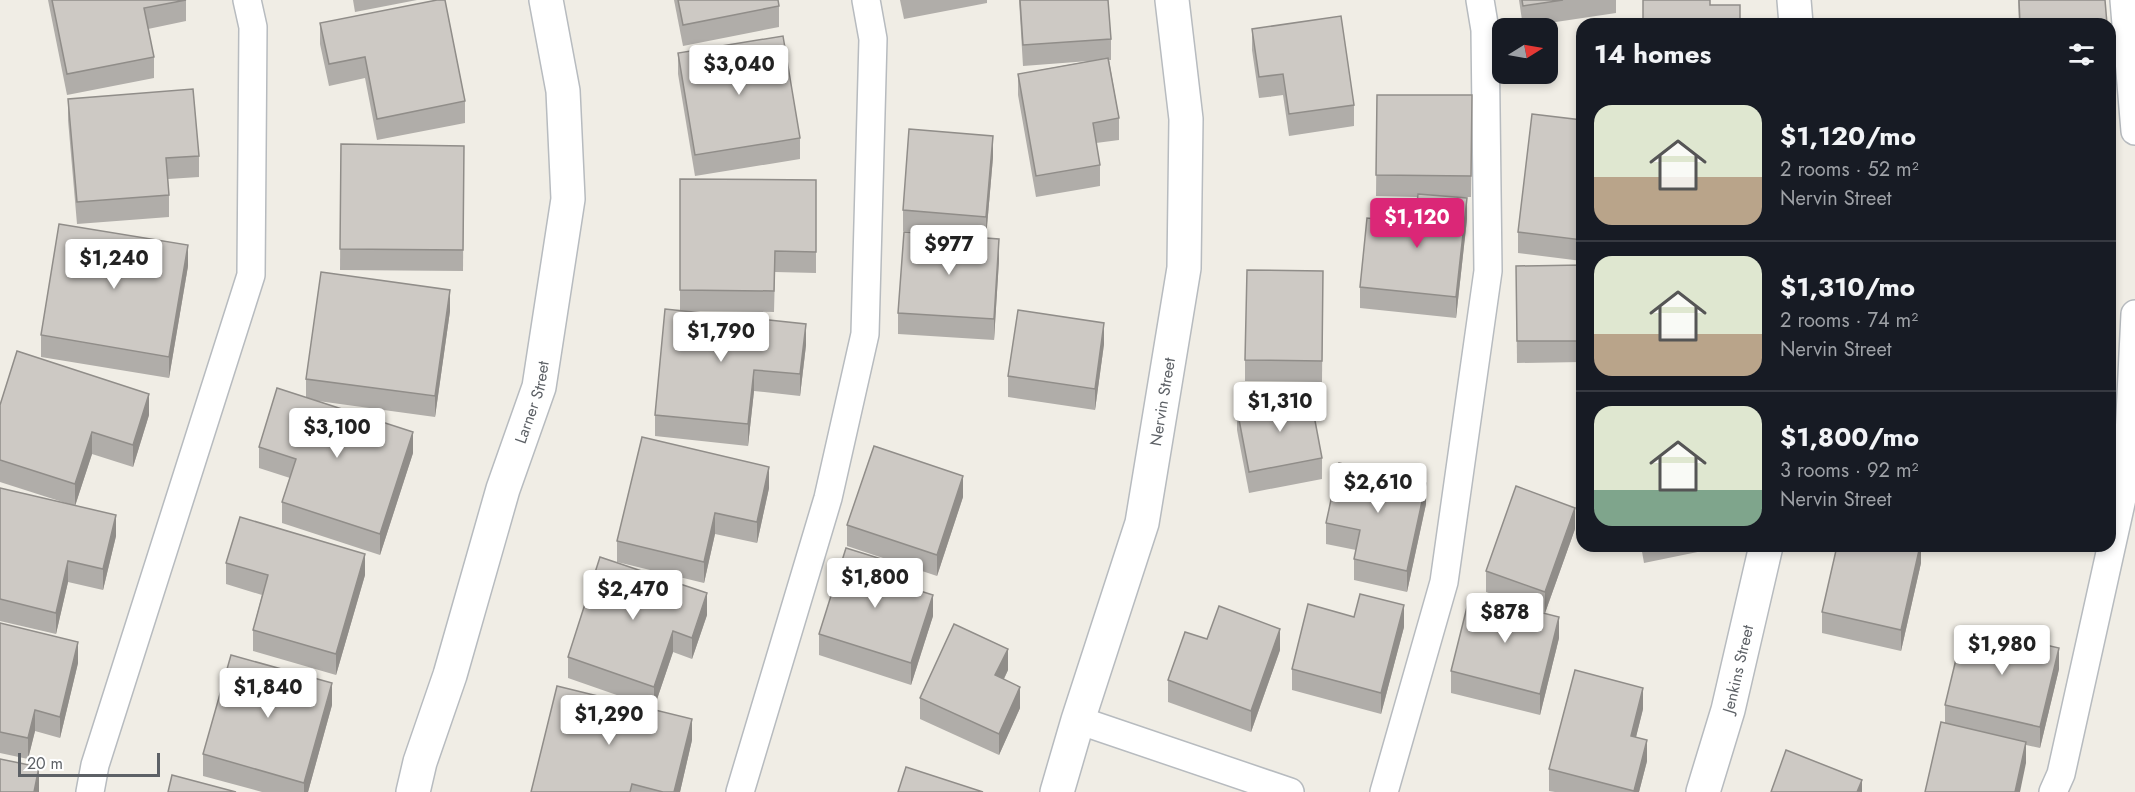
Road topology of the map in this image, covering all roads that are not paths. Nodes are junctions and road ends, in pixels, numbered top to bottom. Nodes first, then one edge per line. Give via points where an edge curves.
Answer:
1 (247, 0) edge
2 (546, 0) edge
3 (866, 0) edge
4 (1172, 0) edge
5 (1480, 0) edge
6 (1794, 0) edge
7 (2124, 0) edge
8 (1796, 18) edge
9 (2135, 131) edge
10 (2135, 314) edge
11 (2116, 526) edge
12 (1766, 552) edge
13 (2110, 552) edge
14 (1078, 720) junction
15 (90, 792) edge
16 (413, 792) edge
17 (740, 792) edge
18 (1058, 792) edge
19 (1290, 792) edge
20 (1384, 792) edge
21 (1703, 792) edge
22 (2053, 792) edge

1 - 15 lane via 253,27 251,275 95,765
2 - 16 street, Larner Street via 563,92 567,199 539,387 502,489
3 - 17 lane via 873,39 866,334 828,498
4 - 14 street, Nervin Street via 1186,119 1184,268 1142,523
5 - 20 lane via 1485,30 1488,271 1444,582
6 - 8 street
7 - 9 lane
10 - 11 lane via 2127,476
12 - 21 street, Jenkins Street via 1728,710
13 - 22 lane via 2061,774
14 - 18 street, Nervin Street
14 - 19 lane

